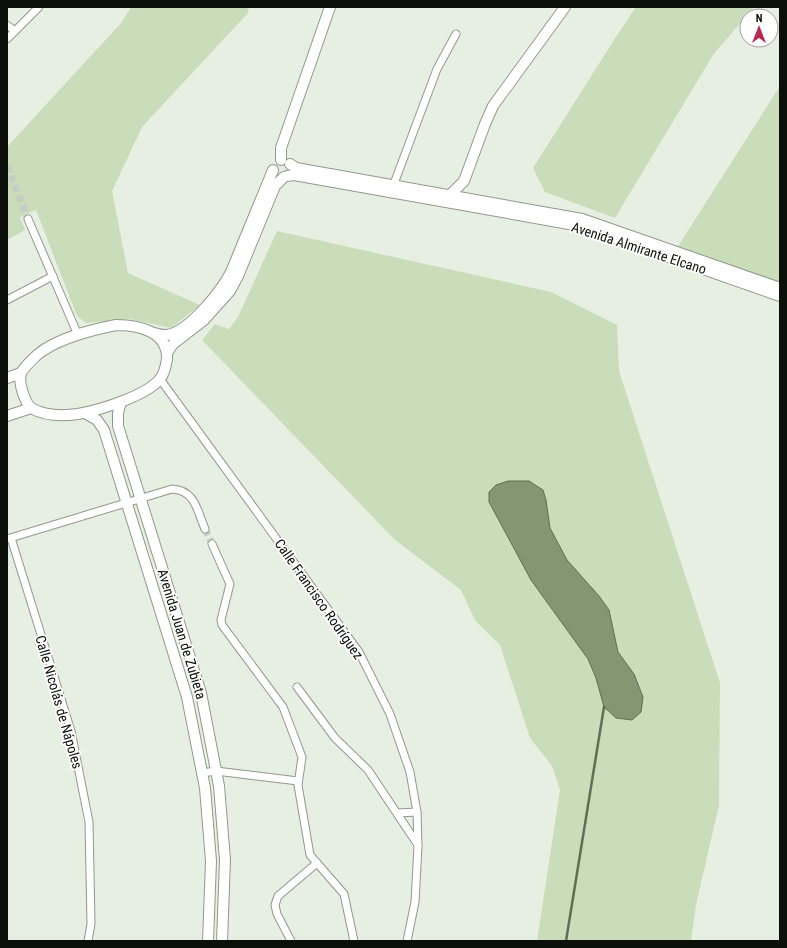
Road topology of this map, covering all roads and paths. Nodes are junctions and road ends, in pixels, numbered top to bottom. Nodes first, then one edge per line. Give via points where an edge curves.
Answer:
1 (39, 7) edge
2 (330, 7) edge
3 (565, 7) edge
4 (7, 26) edge
5 (15, 31) junction
6 (456, 34) dead end
7 (7, 39) edge
8 (286, 162) junction
9 (273, 170) junction
10 (285, 177) junction
11 (392, 189) junction
12 (449, 199) junction
13 (28, 219) tunnel mouth
14 (53, 276) junction
15 (780, 288) edge
16 (780, 296) edge
17 (7, 300) edge
18 (154, 333) junction
19 (78, 335) junction
20 (167, 353) junction
21 (21, 373) junction
22 (7, 378) edge
23 (160, 378) junction
24 (121, 402) junction
25 (31, 408) junction
26 (85, 412) junction
27 (7, 416) edge
28 (140, 499) junction
29 (127, 503) junction
30 (205, 528) tunnel mouth
31 (9, 539) edge
32 (212, 544) tunnel mouth
33 (297, 687) dead end
34 (216, 771) junction
35 (202, 773) junction
36 (298, 781) junction
37 (416, 812) junction
38 (397, 813) junction
39 (418, 846) junction
40 (317, 863) junction
41 (209, 915) junction
42 (223, 916) junction
43 (88, 941) edge
44 (208, 941) edge
45 (222, 941) edge
46 (291, 941) edge
47 (354, 941) edge
48 (407, 941) edge

1 - 5 street
2 - 8 street via 281,148
3 - 12 street via 493,106 464,181
4 - 5 street
5 - 7 street
6 - 11 street via 436,69
8 - 9 street via 275,163
8 - 10 street via 291,170
8 - 11 street, Avenida Almirante Elcano via 296,168
9 - 10 street via 277,176
9 - 18 street via 223,286 199,314 179,330 167,335
10 - 11 street, Avenida Almirante Elcano
10 - 20 street via 275,186 230,291 204,320 174,344
11 - 12 street, Avenida Almirante Elcano
12 - 15 street, Avenida Almirante Elcano via 582,219
12 - 16 street, Avenida Almirante Elcano via 580,226
13 - 14 street
14 - 17 street
14 - 19 street
18 - 19 street via 130,325 116,325
18 - 20 street via 162,341
19 - 21 street via 38,354
20 - 23 street via 166,366
21 - 22 street
21 - 25 street via 21,386
23 - 24 street
23 - 37 street, Calle Francisco Rodríguez via 359,652 390,714 410,772
24 - 26 street
24 - 28 street, Avenida Juan de Zubieta via 118,426
25 - 26 street via 44,413 65,415
25 - 27 street
26 - 29 street, Avenida Juan de Zubieta via 97,420 104,430
28 - 29 street
28 - 30 street via 172,489 187,493 192,498
28 - 34 street, Avenida Juan de Zubieta via 201,693
29 - 31 street
29 - 35 street, Avenida Juan de Zubieta via 187,697
31 - 43 street, Calle Nicolás de Nápoles via 71,731 89,822 91,924
32 - 36 street via 230,584 222,625 283,707 302,757
33 - 38 street via 335,738 368,770
34 - 35 street
34 - 36 street
34 - 42 street, Avenida Juan de Zubieta via 225,860
35 - 41 street, Avenida Juan de Zubieta via 211,861
36 - 40 street via 310,855
37 - 38 street
37 - 39 street, Calle Francisco Rodríguez
38 - 39 street
39 - 48 street, Calle Francisco Rodríguez via 415,902
40 - 46 street via 278,896 275,905 277,914
40 - 47 street via 344,894
41 - 42 street
41 - 44 street, Avenida Juan de Zubieta
42 - 45 street, Avenida Juan de Zubieta

